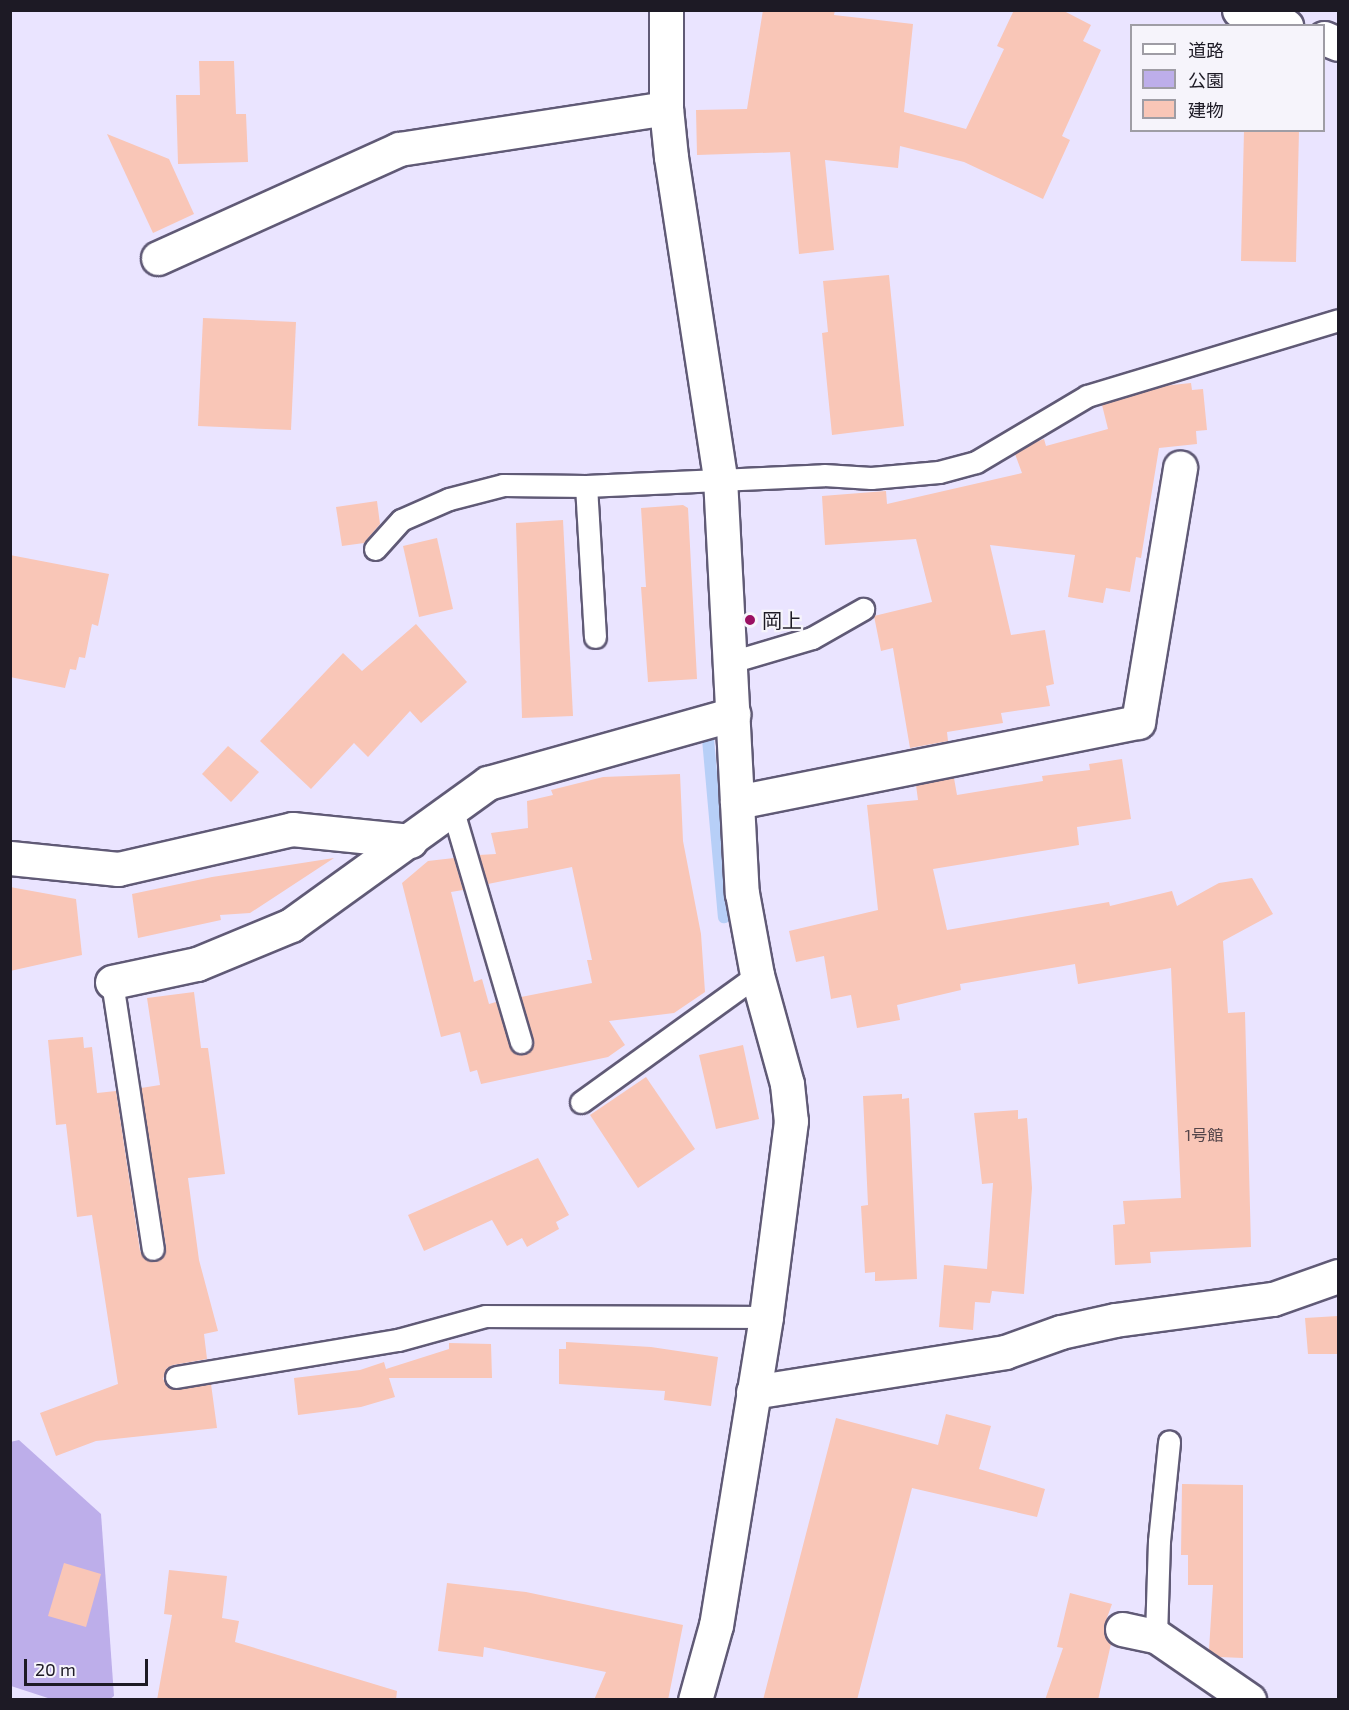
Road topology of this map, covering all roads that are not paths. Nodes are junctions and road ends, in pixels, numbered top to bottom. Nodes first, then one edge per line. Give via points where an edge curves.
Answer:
1 (666, 10) edge
2 (1239, 10) edge
3 (1280, 24) edge
4 (666, 108) junction
5 (158, 258) dead end
6 (1338, 320) edge
7 (1180, 467) dead end
8 (720, 478) junction
9 (586, 486) junction
10 (375, 549) dead end
11 (862, 609) dead end
12 (595, 637) dead end
13 (731, 662) junction
14 (733, 714) junction
15 (737, 802) junction
16 (453, 811) junction
17 (410, 841) junction
18 (10, 858) edge
19 (757, 975) junction
20 (112, 982) joint
21 (521, 1042) dead end
22 (581, 1102) dead end
23 (153, 1249) dead end
24 (1338, 1276) edge
25 (766, 1317) junction
26 (176, 1377) dead end
27 (753, 1392) junction
28 (1169, 1442) dead end
29 (1122, 1629) dead end
30 (1156, 1636) junction
31 (695, 1700) edge
32 (1249, 1700) edge

1 - 4 street
2 - 3 street
4 - 5 street via 399,149
4 - 8 street
6 - 8 lane via 1087,396 976,462 939,472 871,478
7 - 15 street via 1138,722
8 - 9 lane
8 - 13 street
9 - 10 lane via 503,485 449,499 401,520
9 - 12 lane
11 - 13 lane via 812,638
13 - 14 street
14 - 15 street
14 - 16 street via 488,783
15 - 19 street via 742,893
16 - 17 street
16 - 21 lane
17 - 18 street via 292,830 118,868
17 - 20 street via 291,925 197,964
19 - 22 lane
19 - 25 street via 787,1084 791,1121
20 - 23 lane
24 - 27 street via 1273,1299 1115,1320 1061,1332 1005,1352
25 - 26 lane via 486,1316 399,1340
25 - 27 street
27 - 31 street via 716,1625
28 - 30 lane
29 - 30 street
30 - 32 street

